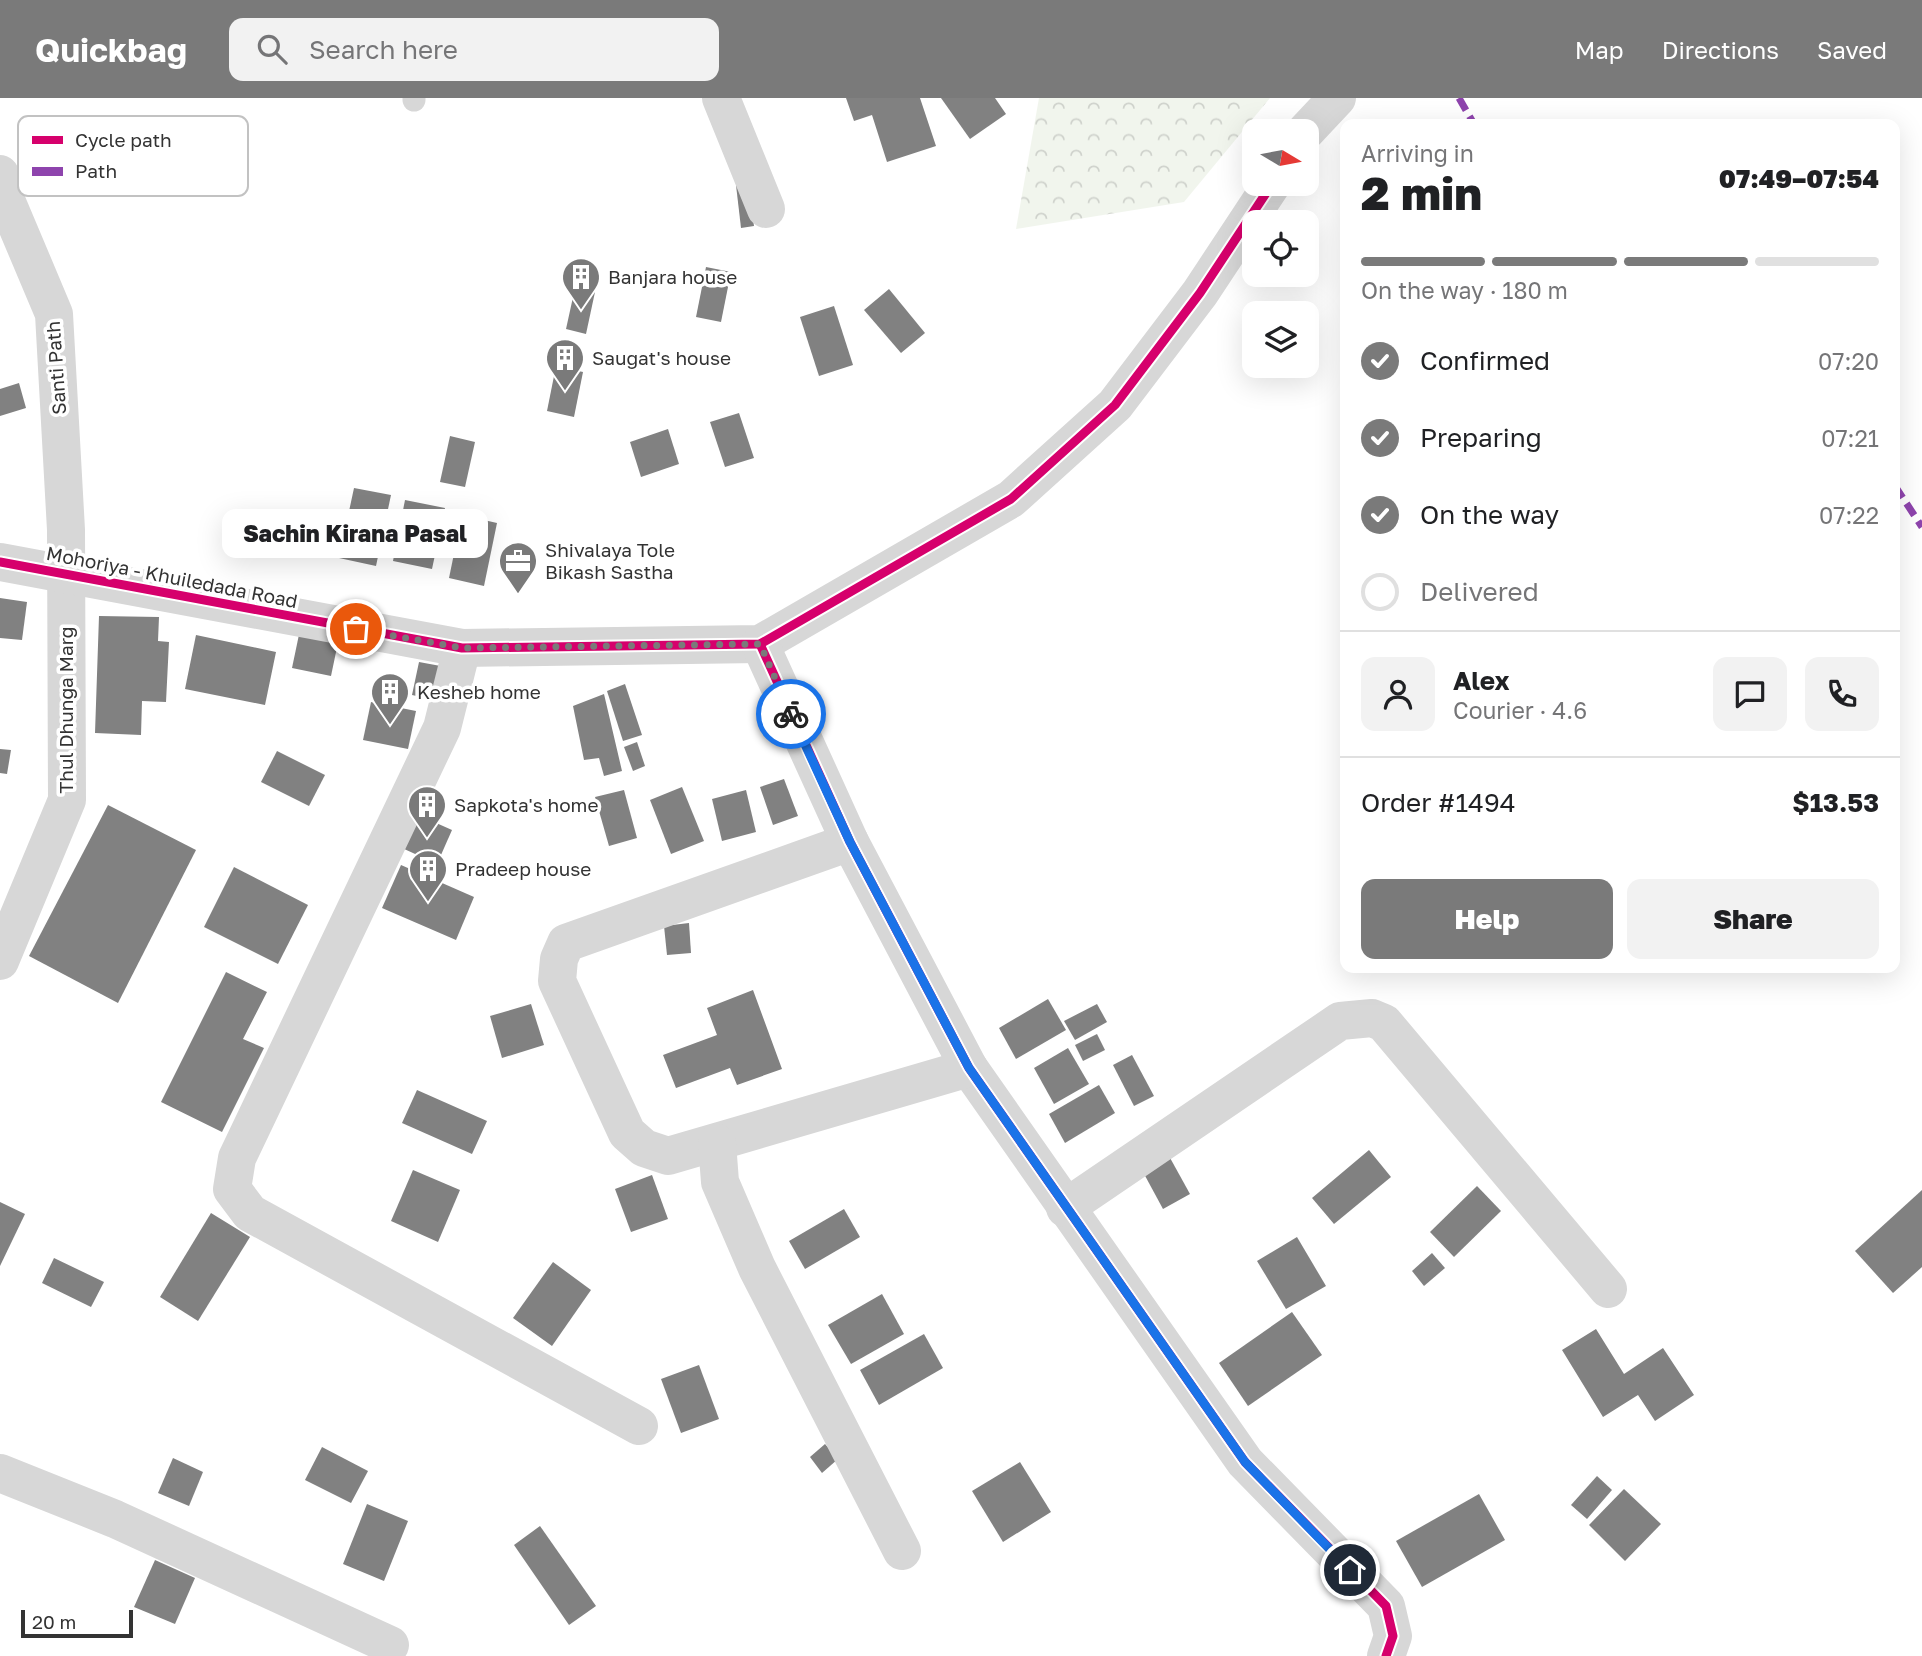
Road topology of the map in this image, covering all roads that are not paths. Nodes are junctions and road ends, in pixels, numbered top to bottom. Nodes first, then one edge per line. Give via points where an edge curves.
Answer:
1 (720, 98) edge
2 (1337, 98) edge
3 (1317, 119) edge
4 (0, 174) edge
5 (1264, 196) edge
6 (766, 209) dead end
7 (66, 530) joint
8 (0, 562) edge
9 (66, 575) junction
10 (760, 644) junction
11 (462, 648) junction
12 (850, 842) junction
13 (0, 961) edge
14 (969, 1068) junction
15 (718, 1143) junction
16 (1065, 1208) junction
17 (1608, 1289) dead end
18 (639, 1426) dead end
19 (0, 1473) edge
20 (902, 1551) dead end
21 (390, 1644) dead end
22 (1386, 1656) edge

1 - 6 street
2 - 3 street
4 - 7 street, Santi Path via 6,200 54,314
5 - 10 street, Mohoriya - Khuiledada Road via 1200,293 1115,405 1011,499
7 - 9 street, Thul Dhunga Marg
8 - 9 street, Mohoriya - Khuiledada Road
9 - 11 street, Mohoriya - Khuiledada Road
9 - 13 street, Thul Dhunga Marg via 67,800
10 - 11 street, Mohoriya - Khuiledada Road
10 - 12 street
11 - 18 street via 442,728 237,1158 232,1189 250,1213
12 - 14 street
12 - 15 street via 566,943 557,981 626,1133 645,1148 668,1156
14 - 15 street
14 - 16 street
15 - 20 street via 720,1182 757,1268
16 - 17 street via 1340,1021 1372,1018 1384,1023
16 - 22 street via 1245,1462 1386,1606 1393,1636
19 - 21 street via 116,1519

